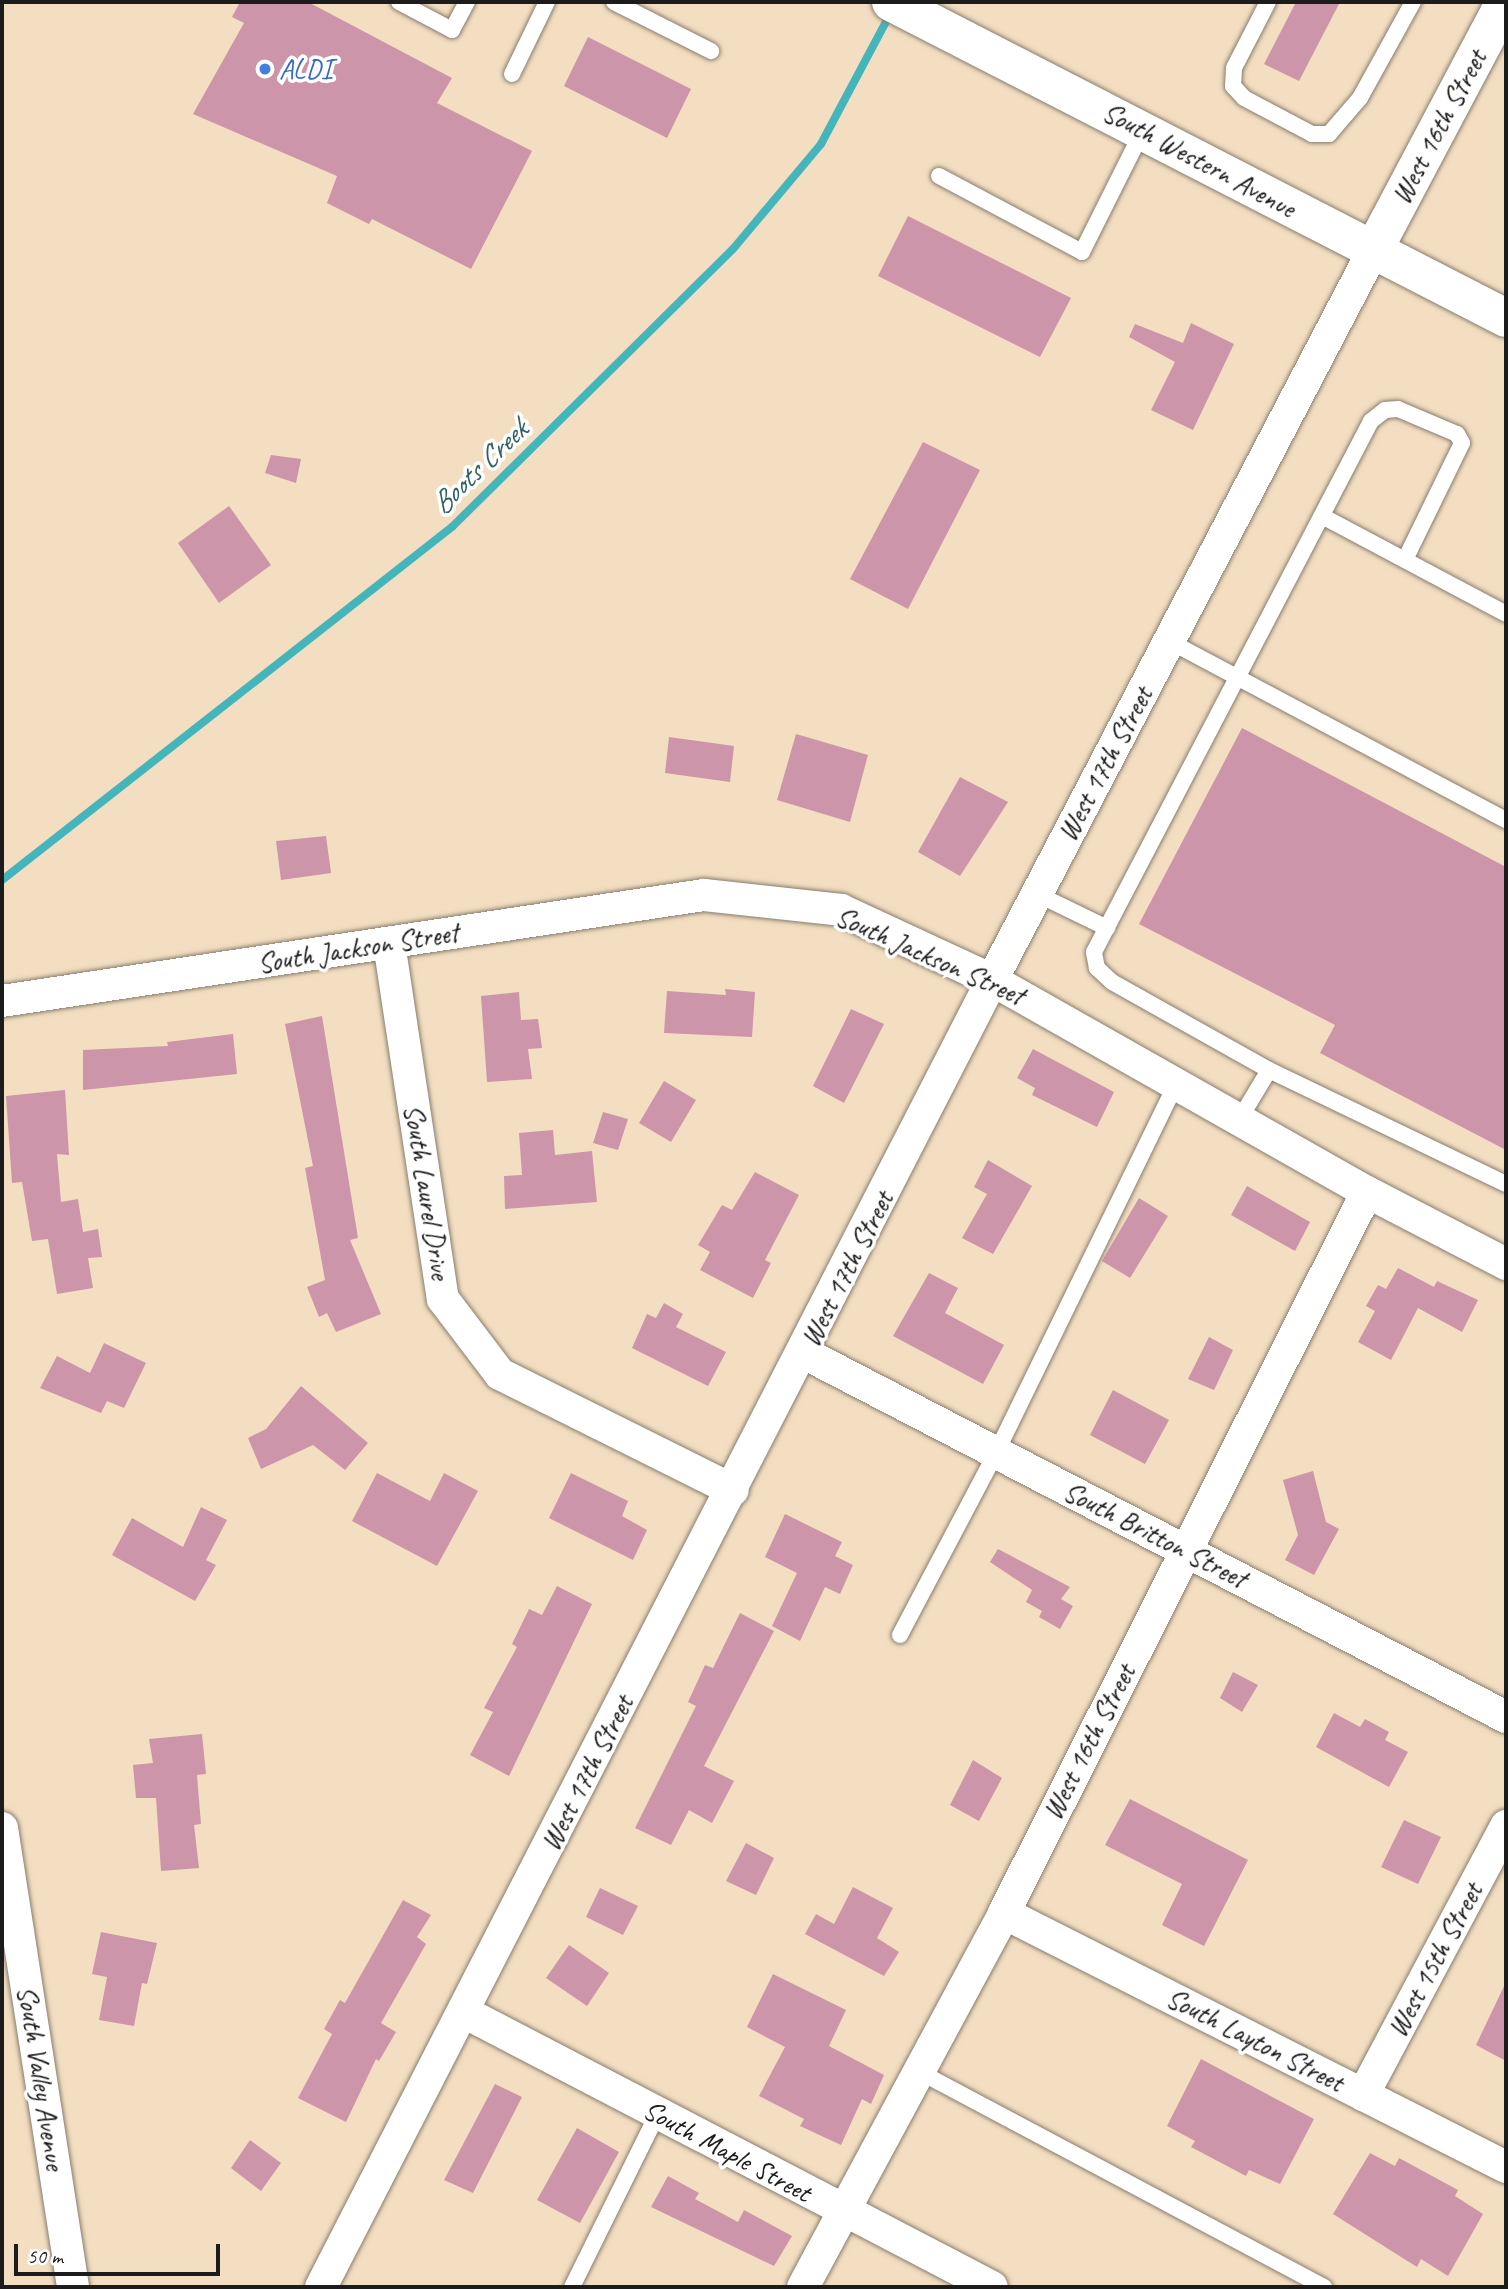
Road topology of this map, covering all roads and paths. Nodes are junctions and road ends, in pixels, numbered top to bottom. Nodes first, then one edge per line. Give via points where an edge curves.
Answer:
1 (399, 2) edge
2 (467, 2) edge
3 (547, 2) edge
4 (614, 2) edge
5 (891, 2) edge
6 (1268, 2) edge
7 (1413, 2) edge
8 (1498, 18) edge
9 (711, 51) dead end
10 (512, 74) dead end
11 (1143, 130) junction
12 (939, 176) dead end
13 (1373, 251) junction
14 (1506, 318) edge
15 (1322, 516) junction
16 (1405, 560) junction
17 (1506, 614) edge
18 (1169, 641) junction
19 (1237, 678) junction
20 (1506, 820) edge
21 (1037, 894) junction
22 (1107, 928) junction
23 (389, 943) junction
24 (992, 979) junction
25 (2, 1001) edge
26 (1269, 1070) junction
27 (1176, 1084) junction
28 (1239, 1120) junction
29 (1506, 1184) edge
30 (1367, 1192) junction
31 (1506, 1264) edge
32 (804, 1353) junction
33 (996, 1453) junction
34 (733, 1490) junction
35 (1185, 1551) junction
36 (900, 1634) dead end
37 (1506, 1717) edge
38 (1506, 1826) edge
39 (2, 1828) edge
40 (1003, 1913) junction
41 (464, 2012) junction
42 (918, 2071) junction
43 (1363, 2095) junction
44 (657, 2115) junction
45 (1506, 2167) edge
46 (842, 2211) junction
47 (73, 2287) edge
48 (321, 2287) edge
49 (572, 2287) edge
50 (803, 2287) edge
51 (992, 2287) edge
52 (1324, 2287) edge

1 - 2 lane via 452,30
3 - 10 lane
4 - 9 lane
5 - 11 main road, South Western Avenue
6 - 7 lane via 1234,68 1233,86 1244,98 1301,128 1329,135 1360,98
8 - 13 main road, West 16th Street
11 - 12 lane via 1082,251
11 - 13 main road, South Western Avenue
13 - 14 main road, South Western Avenue
13 - 18 street, West 17th Street
15 - 16 lane
15 - 16 lane via 1371,421 1385,410 1398,409 1457,434 1462,443
15 - 19 lane
16 - 17 lane
18 - 19 lane
18 - 21 street, West 17th Street
19 - 20 lane
19 - 22 lane
21 - 22 lane
21 - 24 street, West 17th Street
22 - 26 lane via 1094,952 1097,968 1112,982
23 - 24 street, South Jackson Street via 704,895 841,910
23 - 25 street, South Jackson Street
23 - 34 street, South Laurel Drive via 443,1299 500,1374
24 - 27 street, South Jackson Street
24 - 32 street, West 17th Street
26 - 28 lane
26 - 29 lane
27 - 28 street, South Jackson Street
27 - 33 lane
28 - 30 street, South Jackson Street
30 - 31 street, South Jackson Street
30 - 35 street, West 16th Street
32 - 33 street, South Britton Street
32 - 34 street, West 17th Street
33 - 35 street, South Britton Street
33 - 36 lane
34 - 41 street, West 17th Street
35 - 37 street, South Britton Street
35 - 40 street, West 16th Street
38 - 43 street, West 15th Street
39 - 47 street, South Valley Avenue
40 - 42 street, West 16th Street
40 - 43 street, South Layton Street
41 - 44 street, South Maple Street
41 - 48 street, West 17th Street
42 - 46 street, West 16th Street
42 - 52 lane
43 - 45 street, South Layton Street
44 - 46 street, South Maple Street
44 - 49 lane
46 - 50 street, West 16th Street
46 - 51 street, South Maple Street

